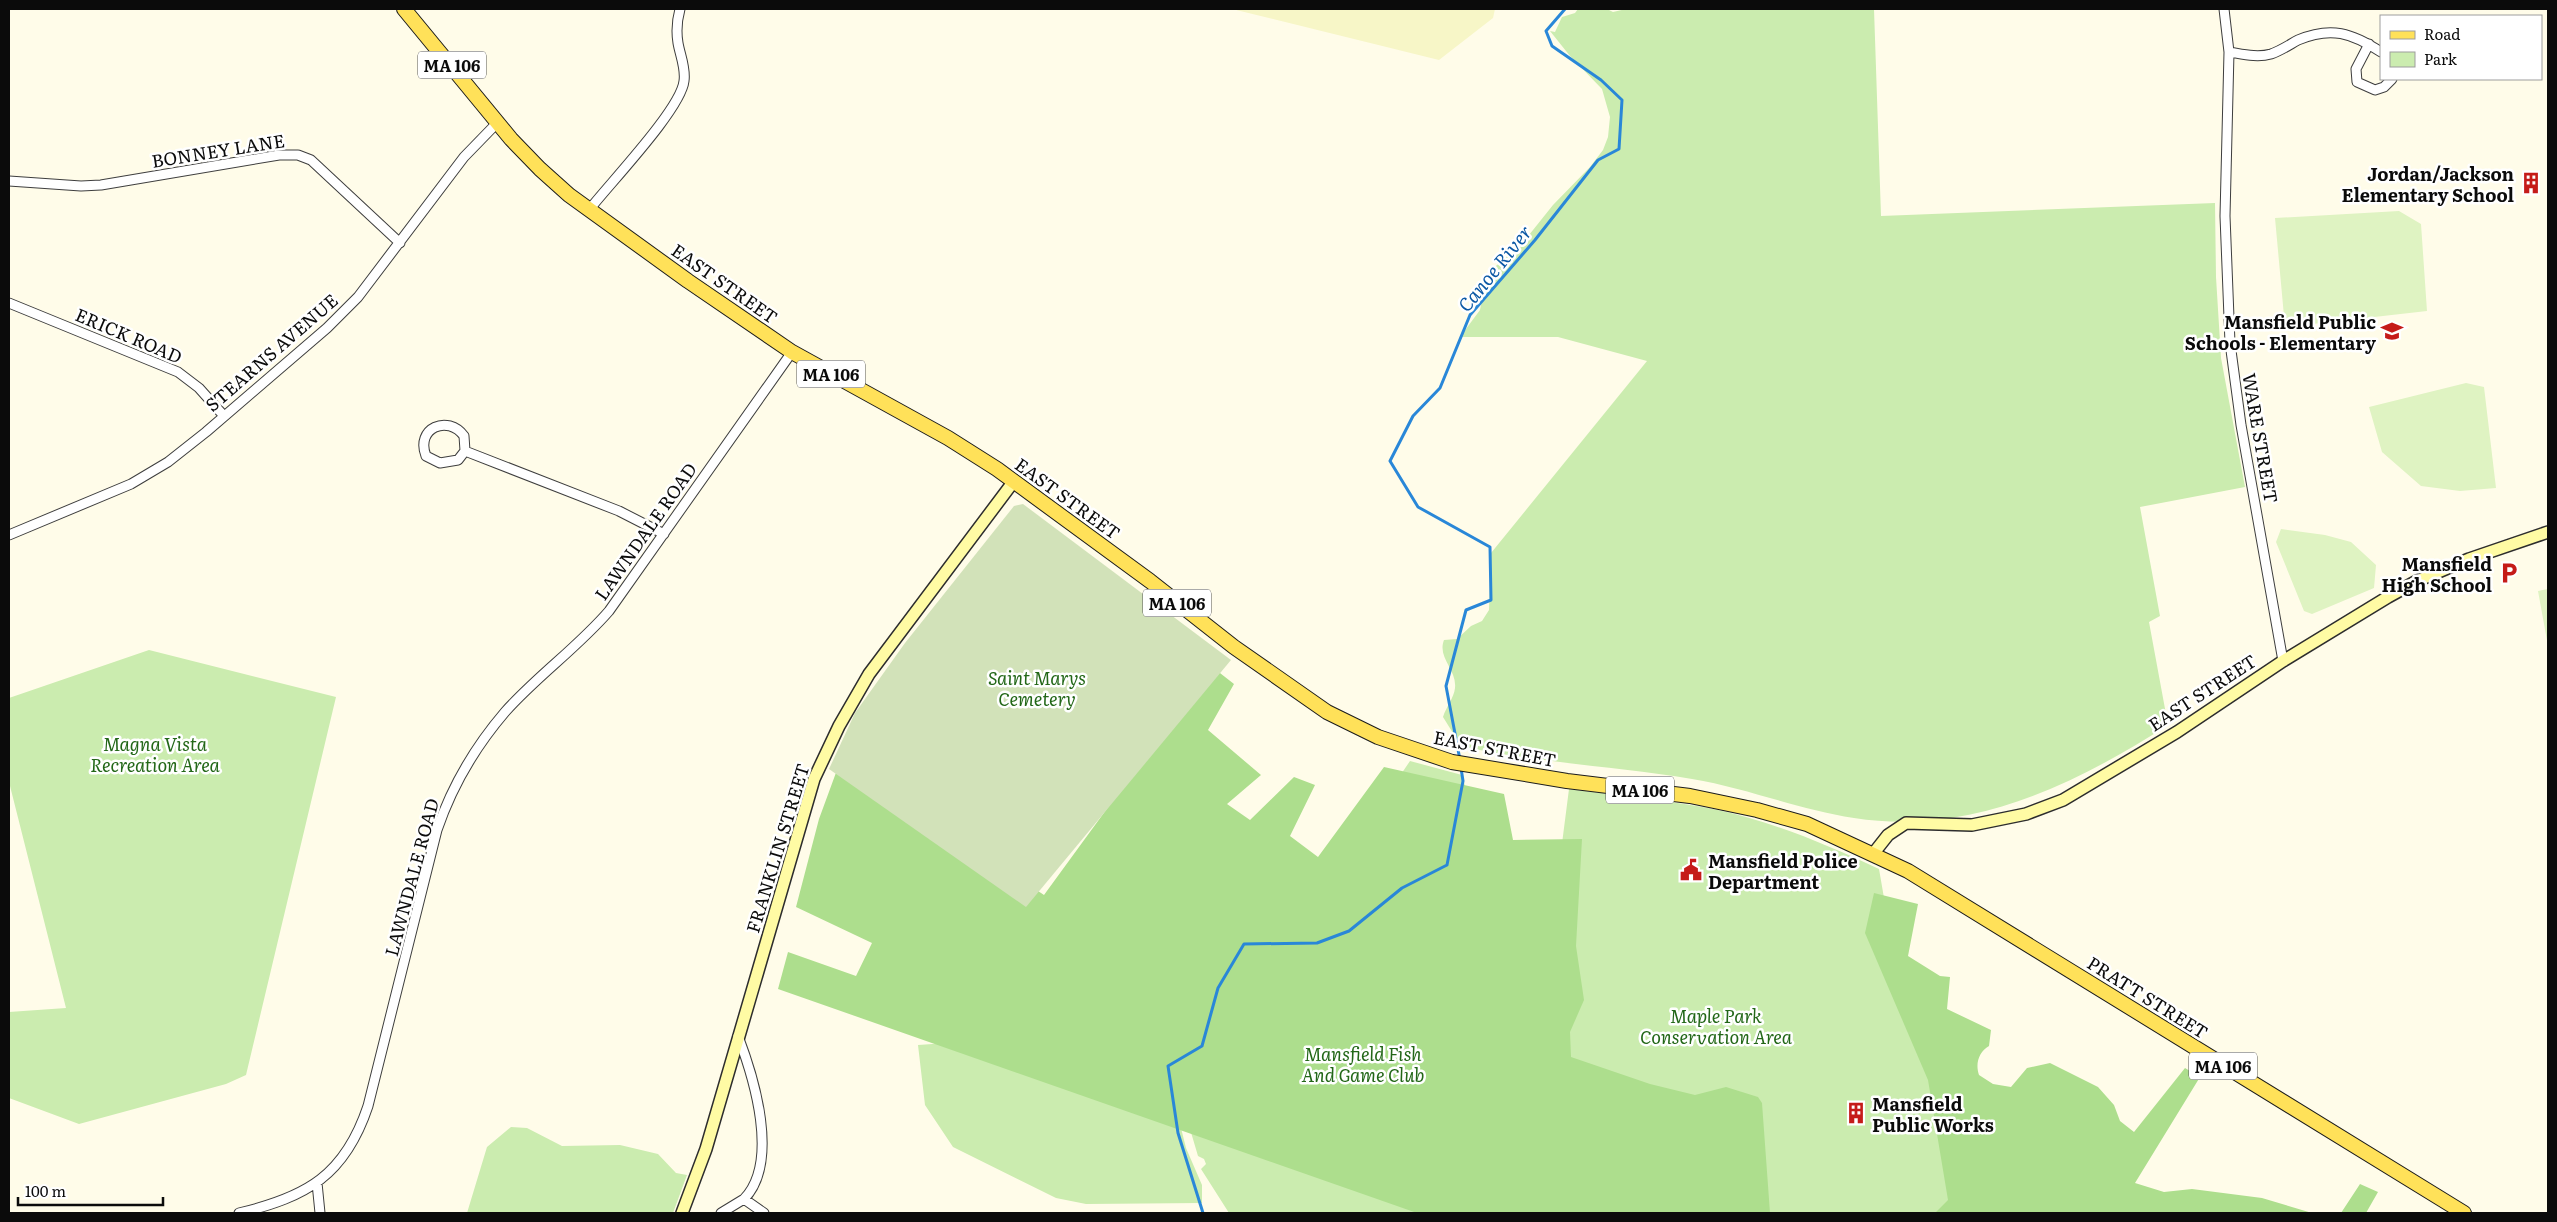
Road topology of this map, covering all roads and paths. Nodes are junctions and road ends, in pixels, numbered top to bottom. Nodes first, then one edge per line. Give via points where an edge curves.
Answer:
1 (404, 9) edge
2 (680, 9) edge
3 (2224, 9) edge
4 (2369, 44) junction
5 (2380, 51) edge
6 (2229, 52) junction
7 (2391, 80) edge
8 (498, 122) junction
9 (9, 181) edge
10 (589, 210) junction
11 (400, 243) junction
12 (9, 303) edge
13 (792, 352) junction
14 (224, 416) junction
15 (465, 451) junction
16 (1014, 481) junction
17 (2548, 532) edge
18 (664, 534) junction
19 (9, 535) edge
20 (2283, 661) junction
21 (1807, 824) joint
22 (1873, 854) junction
23 (738, 1036) junction
24 (316, 1183) junction
25 (744, 1199) junction
26 (239, 1213) edge
27 (320, 1213) edge
28 (682, 1213) edge
29 (721, 1213) edge
30 (764, 1213) edge
31 (2464, 1213) edge

1 - 8 main road, EAST STREET / MA 106
2 - 10 street via 677,42 684,82 673,104 643,146
3 - 6 street, WARE STREET
4 - 5 street
4 - 6 street via 2339,32 2319,33 2271,54 2257,56
4 - 7 street via 2356,69 2357,82 2375,90 2384,88
6 - 20 street, WARE STREET via 2225,216 2230,343 2241,425
8 - 10 main road, EAST STREET / MA 106 via 546,174
8 - 11 street, STEARNS AVENUE via 464,157
9 - 11 street, BONNEY LANE via 101,185 279,155 298,155 318,166
10 - 13 main road, EAST STREET / MA 106
11 - 14 street, STEARNS AVENUE via 341,315
12 - 14 street, ERICK ROAD via 178,372 200,388
13 - 16 main road, EAST STREET / MA 106 via 943,435
13 - 18 street, LAWNDALE ROAD
14 - 19 street, STEARNS AVENUE via 168,462 144,477
15 - 15 street via 464,436 453,426 437,425 430,429 424,443 426,456 440,463 458,460
15 - 18 street via 620,511
16 - 21 main road, EAST STREET / MA 106 via 1308,700 1378,737 1470,766 1690,796
16 - 23 street, FRANKLIN STREET via 869,674 836,733 807,800
17 - 20 street, EAST STREET via 2482,554 2417,581
18 - 24 street, LAWNDALE ROAD via 609,611 506,711 459,777 437,830 360,1131 347,1152
20 - 22 street, EAST STREET via 2177,732 2063,800 2026,814 1972,824 1906,823 1888,835
21 - 22 main road, PRATT STREET / MA 106
22 - 31 main road, PRATT STREET / MA 106 via 1908,871
23 - 25 street via 757,1095 762,1148 755,1181
23 - 28 street, FRANKLIN STREET via 706,1149
24 - 26 street, LAWNDALE ROAD via 279,1202
24 - 27 street
25 - 29 street
25 - 30 street

